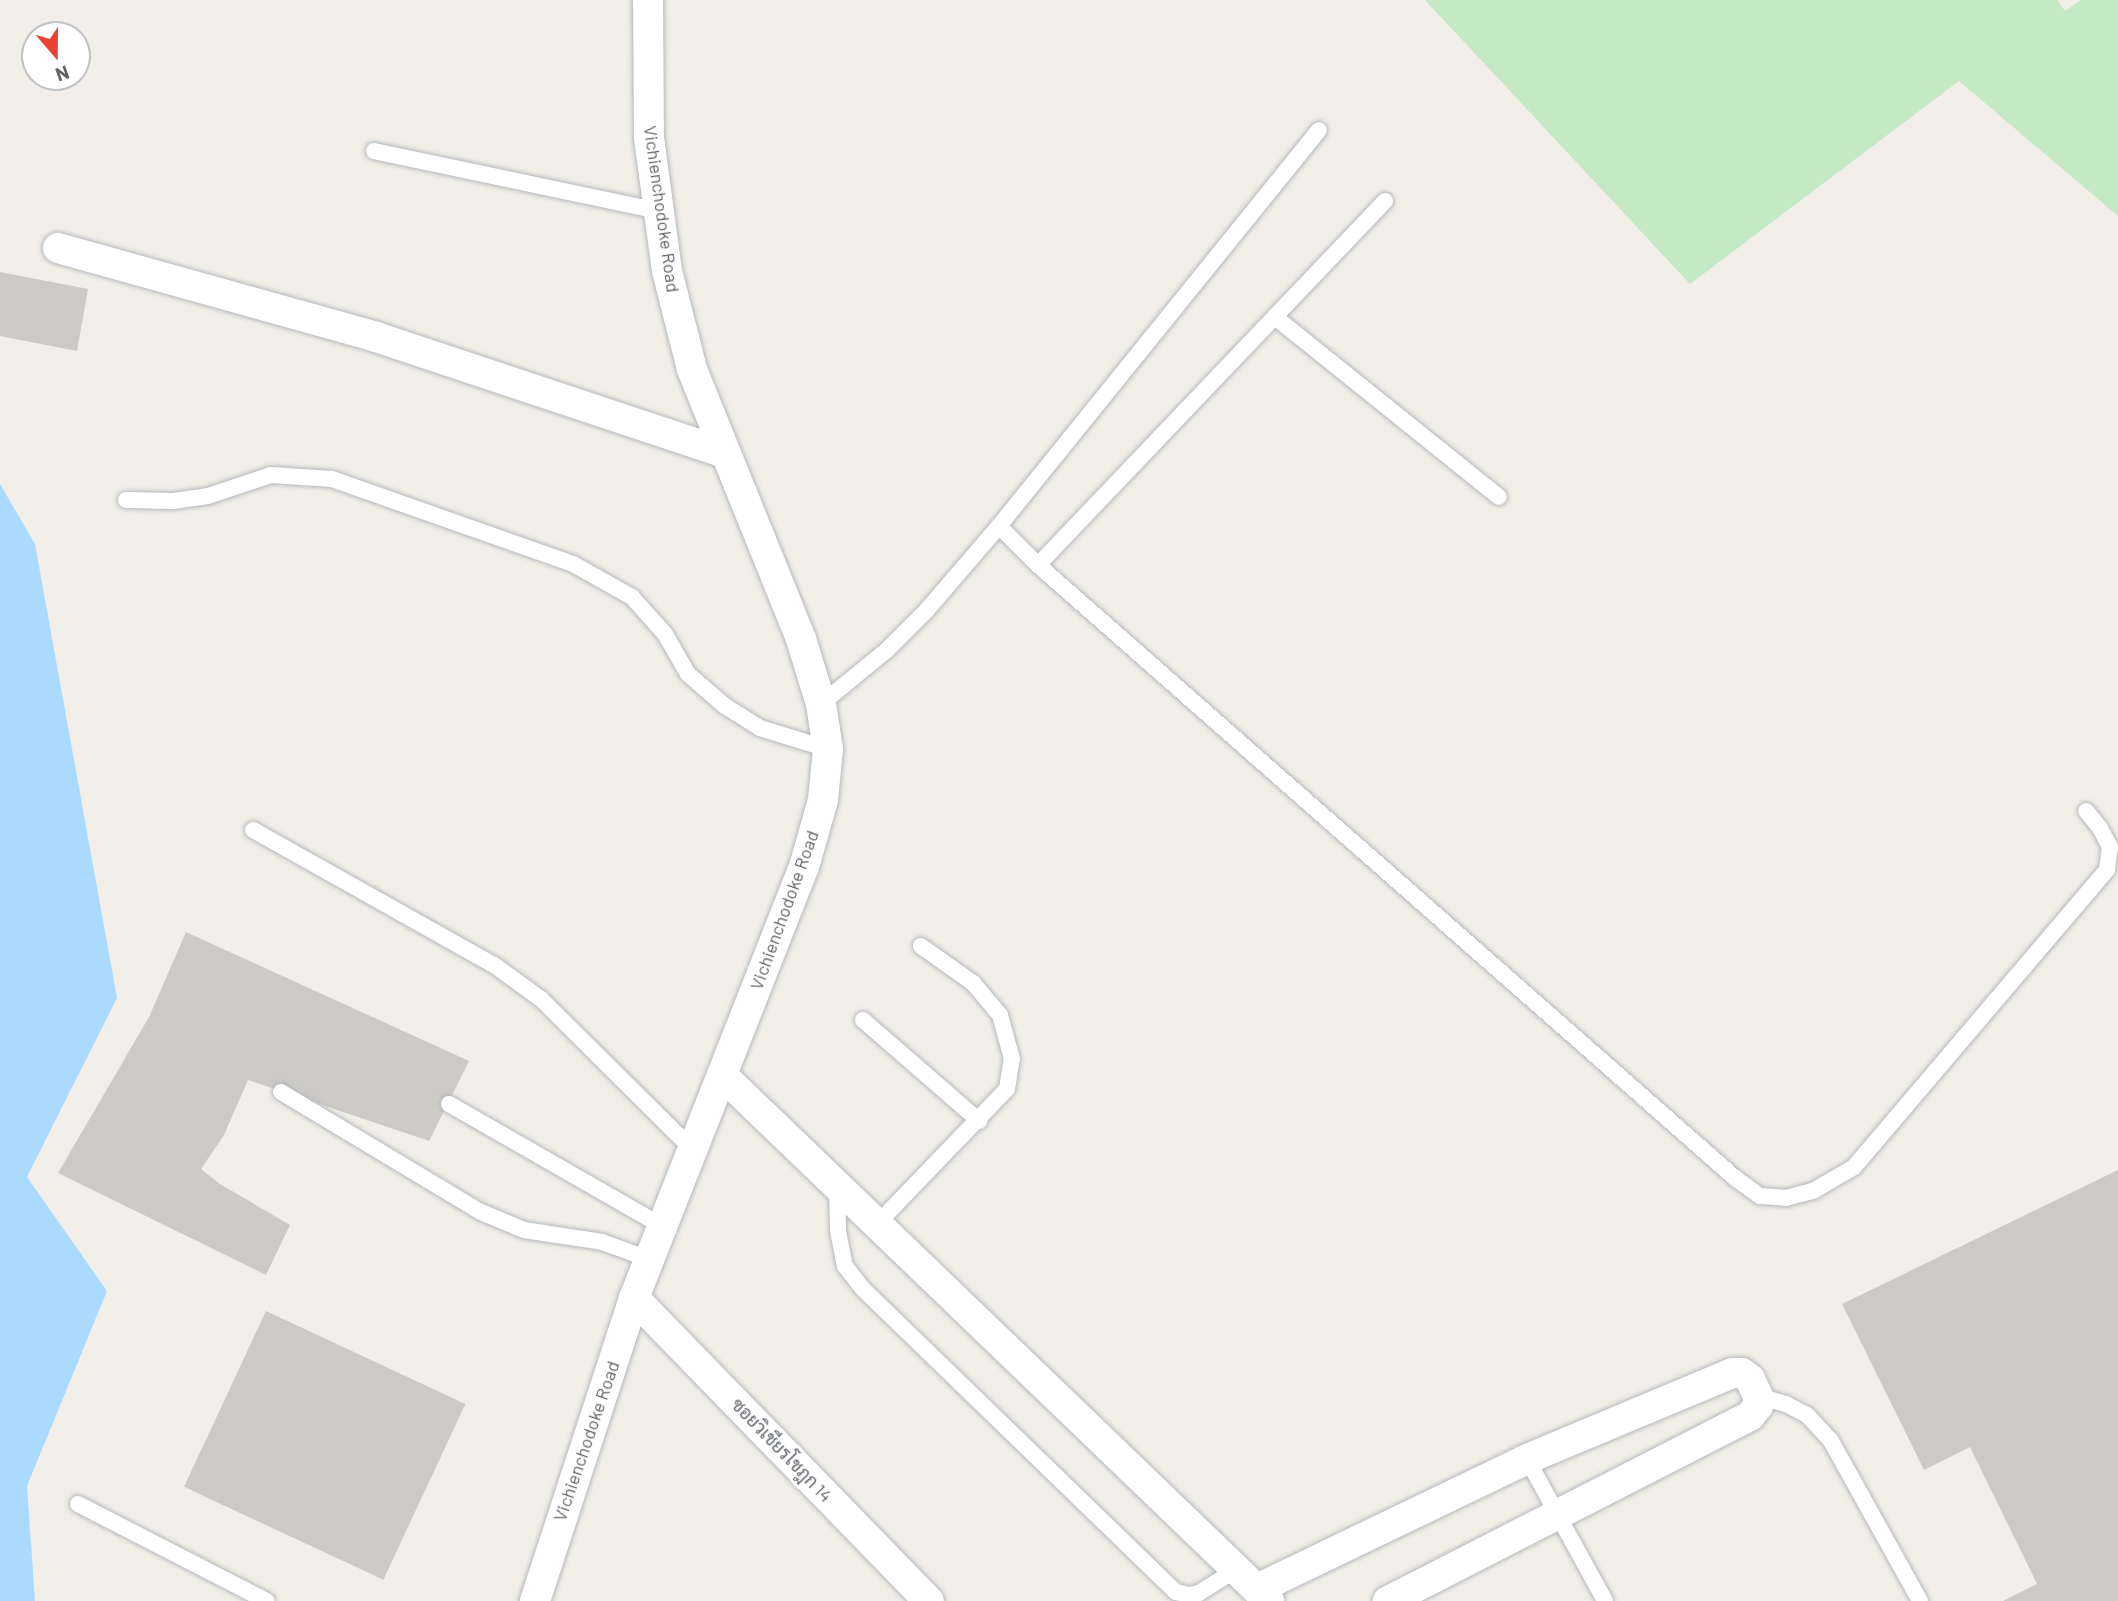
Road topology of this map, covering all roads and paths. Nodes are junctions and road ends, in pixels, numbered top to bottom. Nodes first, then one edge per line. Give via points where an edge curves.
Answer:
1 (648, 0) edge
2 (1319, 130) dead end
3 (374, 151) dead end
4 (1385, 201) dead end
5 (659, 211) junction
6 (58, 248) dead end
7 (1275, 317) junction
8 (724, 453) junction
9 (1499, 497) dead end
10 (126, 500) dead end
11 (999, 526) junction
12 (1038, 565) junction
13 (821, 704) junction
14 (828, 749) junction
15 (2086, 811) dead end
16 (253, 830) dead end
17 (921, 946) dead end
18 (863, 1020) dead end
19 (722, 1075) junction
20 (281, 1092) dead end
21 (449, 1104) dead end
22 (978, 1121) junction
23 (692, 1149) junction
24 (837, 1186) junction
25 (877, 1224) junction
26 (662, 1226) junction
27 (649, 1259) junction
28 (634, 1298) junction
29 (1758, 1396) junction
30 (1527, 1459) junction
31 (78, 1504) dead end
32 (1556, 1515) junction
33 (1254, 1587) edge
34 (541, 1596) edge
35 (267, 1601) edge
36 (929, 1601) edge
37 (1388, 1601) edge
38 (1605, 1601) edge
39 (1920, 1601) edge

1 - 5 street, Vichienchodoke Road via 649,138
2 - 11 lane
3 - 5 lane
4 - 7 lane
5 - 8 street, Vichienchodoke Road via 667,271 684,337
6 - 8 street via 376,337
7 - 9 lane
7 - 12 lane
8 - 13 street, Vichienchodoke Road via 801,639
10 - 14 lane via 208,496 271,475 332,479 573,564 632,597 665,634 688,674 725,706 760,728
11 - 12 lane
11 - 13 lane via 917,621
12 - 15 lane via 1760,1196 1786,1198 1813,1191 1854,1167 2107,870 2110,847
13 - 14 street, Vichienchodoke Road
14 - 19 street, Vichienchodoke Road via 823,800 804,867
16 - 23 lane via 494,964 541,999
17 - 22 lane via 973,983 1000,1015 1012,1059 1007,1089
18 - 22 lane
19 - 23 street, Vichienchodoke Road
19 - 24 street
20 - 27 lane via 481,1212 524,1230 602,1242
21 - 26 lane
22 - 25 lane
23 - 26 street, Vichienchodoke Road
24 - 25 street
24 - 33 lane via 845,1266 862,1288 1156,1573 1176,1591 1189,1595
25 - 33 street
26 - 27 street, Vichienchodoke Road
27 - 28 street, Vichienchodoke Road
28 - 34 street, Vichienchodoke Road
28 - 36 street, ซอยวิเชียรโชฎก 14
29 - 30 street via 1750,1379 1733,1373
29 - 32 street via 1758,1406 1750,1416
29 - 39 lane via 1807,1415 1831,1441
30 - 32 lane
30 - 33 street
31 - 35 lane
32 - 37 street
32 - 38 lane

